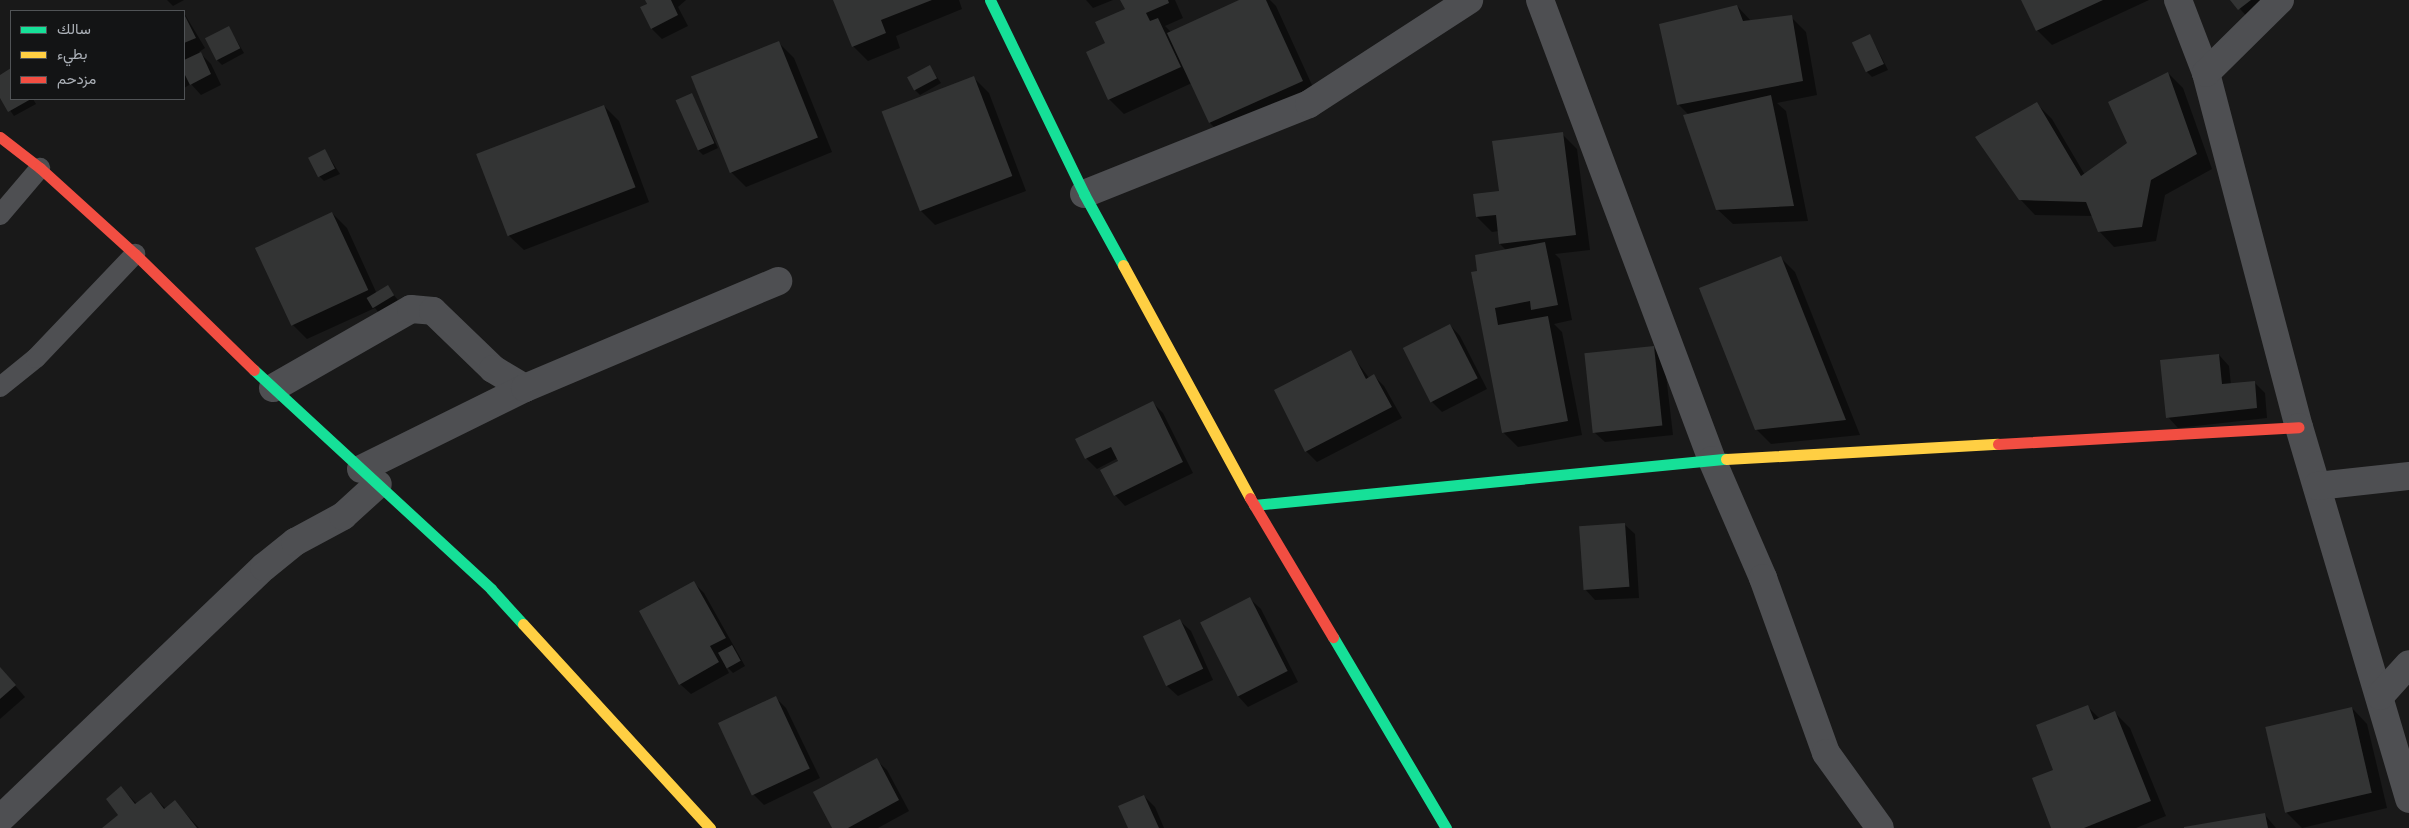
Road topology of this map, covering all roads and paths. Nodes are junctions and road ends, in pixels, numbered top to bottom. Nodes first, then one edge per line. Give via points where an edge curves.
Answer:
1 (990, 0) edge
2 (1469, 0) edge
3 (1540, 0) edge
4 (2178, 0) edge
5 (2280, 0) edge
6 (2206, 73) junction
7 (0, 137) edge
8 (40, 168) junction
9 (1084, 194) junction
10 (0, 215) edge
11 (135, 254) junction
12 (778, 280) dead end
13 (0, 387) edge
14 (273, 388) junction
15 (525, 388) junction
16 (2299, 427) junction
17 (1712, 460) junction
18 (2409, 476) edge
19 (369, 477) junction
20 (2317, 486) junction
21 (1254, 505) junction
22 (2409, 664) edge
23 (2380, 696) junction
24 (2409, 799) edge
25 (0, 819) edge
26 (710, 828) edge
27 (1446, 828) edge
28 (1880, 828) edge

1 - 9 street
2 - 9 street via 1308,104
3 - 17 street
4 - 6 street
5 - 6 street
6 - 16 street
7 - 8 street
8 - 10 lane
8 - 11 street
9 - 21 street
11 - 13 lane via 36,358
11 - 14 street
12 - 15 street
14 - 15 street via 411,309 433,311 493,369
14 - 19 street
15 - 19 street
16 - 17 street
16 - 20 street
17 - 21 street
17 - 28 street via 1763,578 1826,753
18 - 20 street
19 - 25 street via 343,516 295,542 264,567
19 - 26 street via 491,589
20 - 23 street
21 - 27 street
22 - 23 street
23 - 24 street

